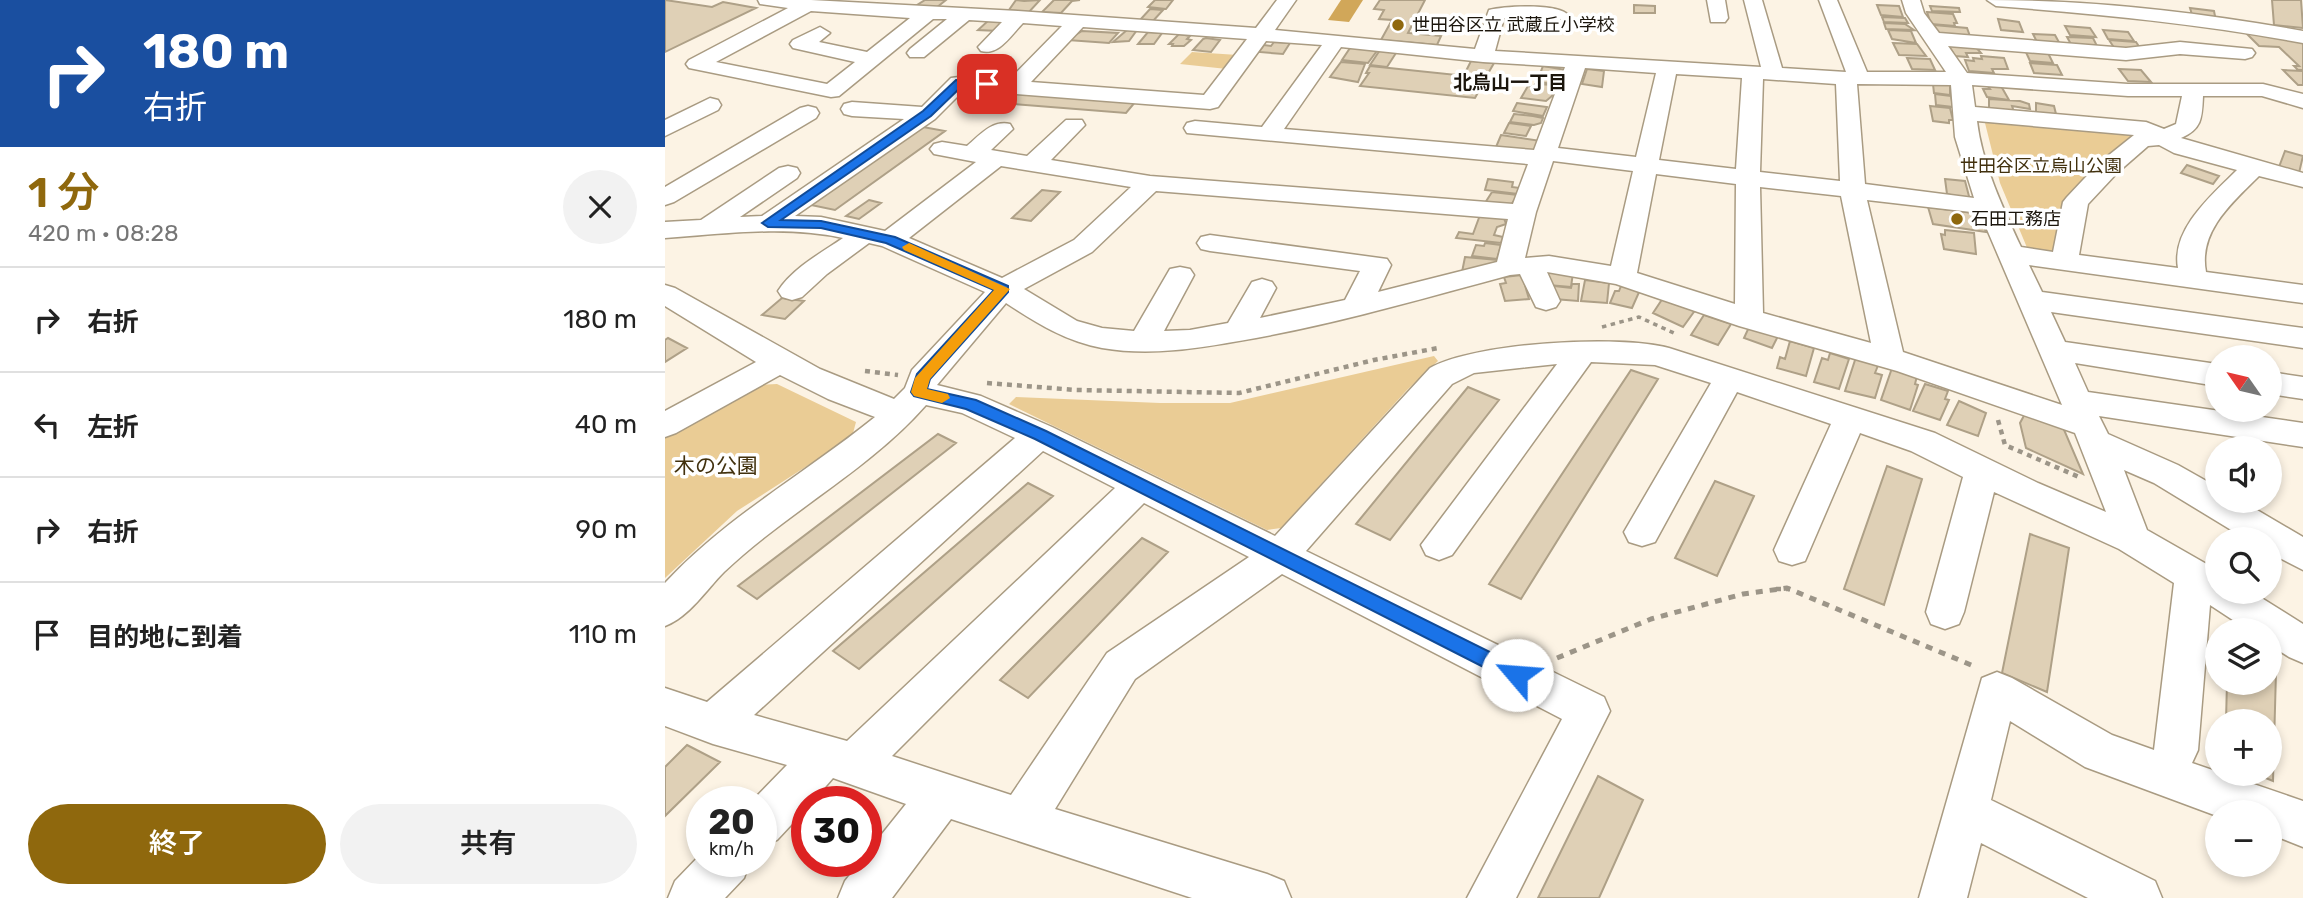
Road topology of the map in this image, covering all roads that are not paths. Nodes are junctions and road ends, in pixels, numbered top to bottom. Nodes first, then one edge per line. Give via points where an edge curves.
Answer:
1 (767, 0) edge
2 (1287, 0) edge
3 (1753, 0) edge
4 (1828, 0) edge
5 (1912, 0) edge
6 (1996, 0) edge
7 (2162, 0) edge
8 (809, 5) junction
9 (915, 8) edge
10 (1014, 9) edge
11 (964, 15) junction
12 (1558, 15) dead end
13 (2231, 15) edge
14 (1077, 22) junction
15 (820, 33) dead end
16 (1263, 35) junction
17 (2303, 37) edge
18 (1935, 39) junction
19 (1336, 40) junction
20 (988, 47) dead end
21 (2065, 49) junction
22 (917, 52) dead end
23 (2245, 53) junction
24 (1483, 56) junction
25 (871, 59) junction
26 (1577, 62) junction
27 (1667, 68) junction
28 (1763, 74) junction
29 (1852, 78) junction
30 (1961, 79) junction
31 (1014, 86) junction
32 (2088, 87) junction
33 (2303, 88) edge
34 (2266, 91) junction
35 (2193, 92) junction
36 (2303, 101) edge
37 (710, 105) dead end
38 (852, 109) dead end
39 (808, 113) dead end
40 (1965, 113) junction
41 (927, 114) junction
42 (671, 121) edge
43 (1074, 125) dead end
44 (1195, 128) dead end
45 (1002, 129) dead end
46 (1269, 134) junction
47 (2163, 138) junction
48 (942, 149) dead end
49 (984, 156) junction
50 (1543, 156) junction
51 (1032, 164) junction
52 (1645, 166) junction
53 (2254, 167) junction
54 (788, 173) dead end
55 (1748, 179) junction
56 (2303, 180) edge
57 (1150, 183) junction
58 (1853, 192) junction
59 (665, 197) edge
60 (1990, 207) junction
61 (1523, 212) junction
62 (768, 223) junction
63 (707, 229) junction
64 (665, 230) edge
65 (878, 237) junction
66 (1210, 243) dead end
67 (2010, 254) junction
68 (2064, 261) junction
69 (1520, 266) junction
70 (1180, 275) dead end
71 (1622, 277) junction
72 (2193, 279) junction
73 (1262, 288) dead end
74 (1003, 289) junction
75 (792, 291) dead end
76 (2303, 294) edge
77 (2032, 300) junction
78 (1546, 301) dead end
79 (672, 305) edge
80 (1356, 307) junction
81 (1749, 319) junction
82 (1238, 331) junction
83 (2303, 338) edge
84 (1143, 342) junction
85 (2053, 350) junction
86 (1582, 352) junction
87 (1889, 359) junction
88 (781, 362) junction
89 (2205, 373) edge
90 (1730, 379) junction
91 (2282, 385) edge
92 (2303, 388) edge
93 (910, 402) junction
94 (1850, 418) junction
95 (2085, 423) junction
96 (665, 425) edge
97 (1040, 435) junction
98 (2303, 435) edge
99 (1982, 471) junction
100 (1141, 485) junction
101 (1642, 532) dead end
102 (2132, 539) junction
103 (1439, 545) dead end
104 (1792, 550) dead end
105 (2303, 555) edge
106 (1280, 556) junction
107 (2205, 582) edge
108 (2207, 604) edge
109 (2240, 604) edge
110 (665, 609) edge
111 (1945, 612) dead end
112 (2303, 645) edge
113 (665, 707) edge
114 (713, 724) junction
115 (2176, 750) dead end
116 (840, 759) junction
117 (942, 794) junction
118 (2235, 800) edge
119 (777, 811) edge
120 (1966, 811) junction
121 (2282, 817) edge
122 (1021, 821) junction
123 (2303, 824) edge
124 (712, 877) edge
125 (692, 898) edge
126 (862, 898) edge
127 (1267, 898) edge
128 (1491, 898) edge
129 (1943, 898) edge
130 (2138, 898) edge

1 - 8 street
2 - 16 street
3 - 28 street
4 - 29 street
5 - 18 street via 1915,13
6 - 13 street
7 - 13 street
8 - 9 street
8 - 25 street via 696,64 831,91
9 - 11 street
9 - 25 street
10 - 11 street via 994,16
10 - 14 street
10 - 20 street
11 - 22 street
12 - 24 street via 1496,14
13 - 17 street
13 - 23 street
14 - 16 street
14 - 31 street
15 - 25 street via 800,44
16 - 19 street
16 - 31 street via 1210,102
18 - 21 street
18 - 30 street
19 - 24 street
19 - 46 street
21 - 23 street via 2126,54 2180,48
21 - 32 street
23 - 34 street
24 - 26 street
26 - 27 street
26 - 50 street
27 - 28 street
27 - 52 street
28 - 29 street
28 - 55 street
29 - 30 street
29 - 58 street
30 - 32 street
30 - 40 street
31 - 41 street via 959,83
32 - 35 street
33 - 34 street
34 - 35 street
34 - 36 street
35 - 47 street via 2186,128
37 - 42 street
38 - 41 street
39 - 59 street via 711,165
40 - 47 street via 2145,130
40 - 60 street via 1967,137
41 - 62 street
43 - 51 street
44 - 46 street
45 - 49 street
46 - 50 street
47 - 53 street via 2182,148
47 - 68 street via 2141,140 2076,202
48 - 49 street
49 - 51 street
49 - 65 street
50 - 52 street
50 - 61 street
51 - 57 street
52 - 55 street
52 - 71 street
53 - 56 street
53 - 72 street via 2206,218 2189,252
54 - 63 street
55 - 58 street
55 - 81 street
57 - 61 street
57 - 74 street via 1083,246
58 - 60 street
58 - 87 street
60 - 67 street
61 - 69 street
62 - 63 street
62 - 65 street via 821,225
63 - 64 street
65 - 74 street
65 - 75 street via 817,268
66 - 80 street via 1377,265
67 - 68 street
67 - 77 street
68 - 72 street
69 - 71 street via 1579,268
69 - 78 street
69 - 80 street
70 - 84 street
71 - 81 street
72 - 76 street
73 - 82 street
74 - 84 street via 1067,328
74 - 93 street via 923,378
77 - 83 street
77 - 85 street
79 - 88 street
80 - 82 street
81 - 87 street
82 - 84 street
85 - 89 street
85 - 95 street
86 - 90 street via 1658,355
86 - 103 street
86 - 106 street via 1474,363 1441,376
87 - 95 street
88 - 93 street via 875,406
88 - 96 street
90 - 94 street
90 - 101 street
91 - 92 street
93 - 97 street via 970,404
93 - 110 street via 683,587
94 - 99 street via 1923,442
94 - 104 street
95 - 98 street
95 - 102 street via 2118,494
95 - 105 street
97 - 100 street
97 - 114 street
99 - 102 street
99 - 111 street
100 - 106 street
100 - 116 street
102 - 107 street
106 - 122 street via 1121,666
106 - 128 street via 1589,711
108 - 115 street
109 - 112 street
113 - 114 street
114 - 116 street
116 - 117 street
116 - 119 street
117 - 122 street
117 - 126 street
118 - 120 street via 2100,752 1997,691
120 - 129 street
120 - 130 street
121 - 123 street
122 - 127 street
124 - 125 street

